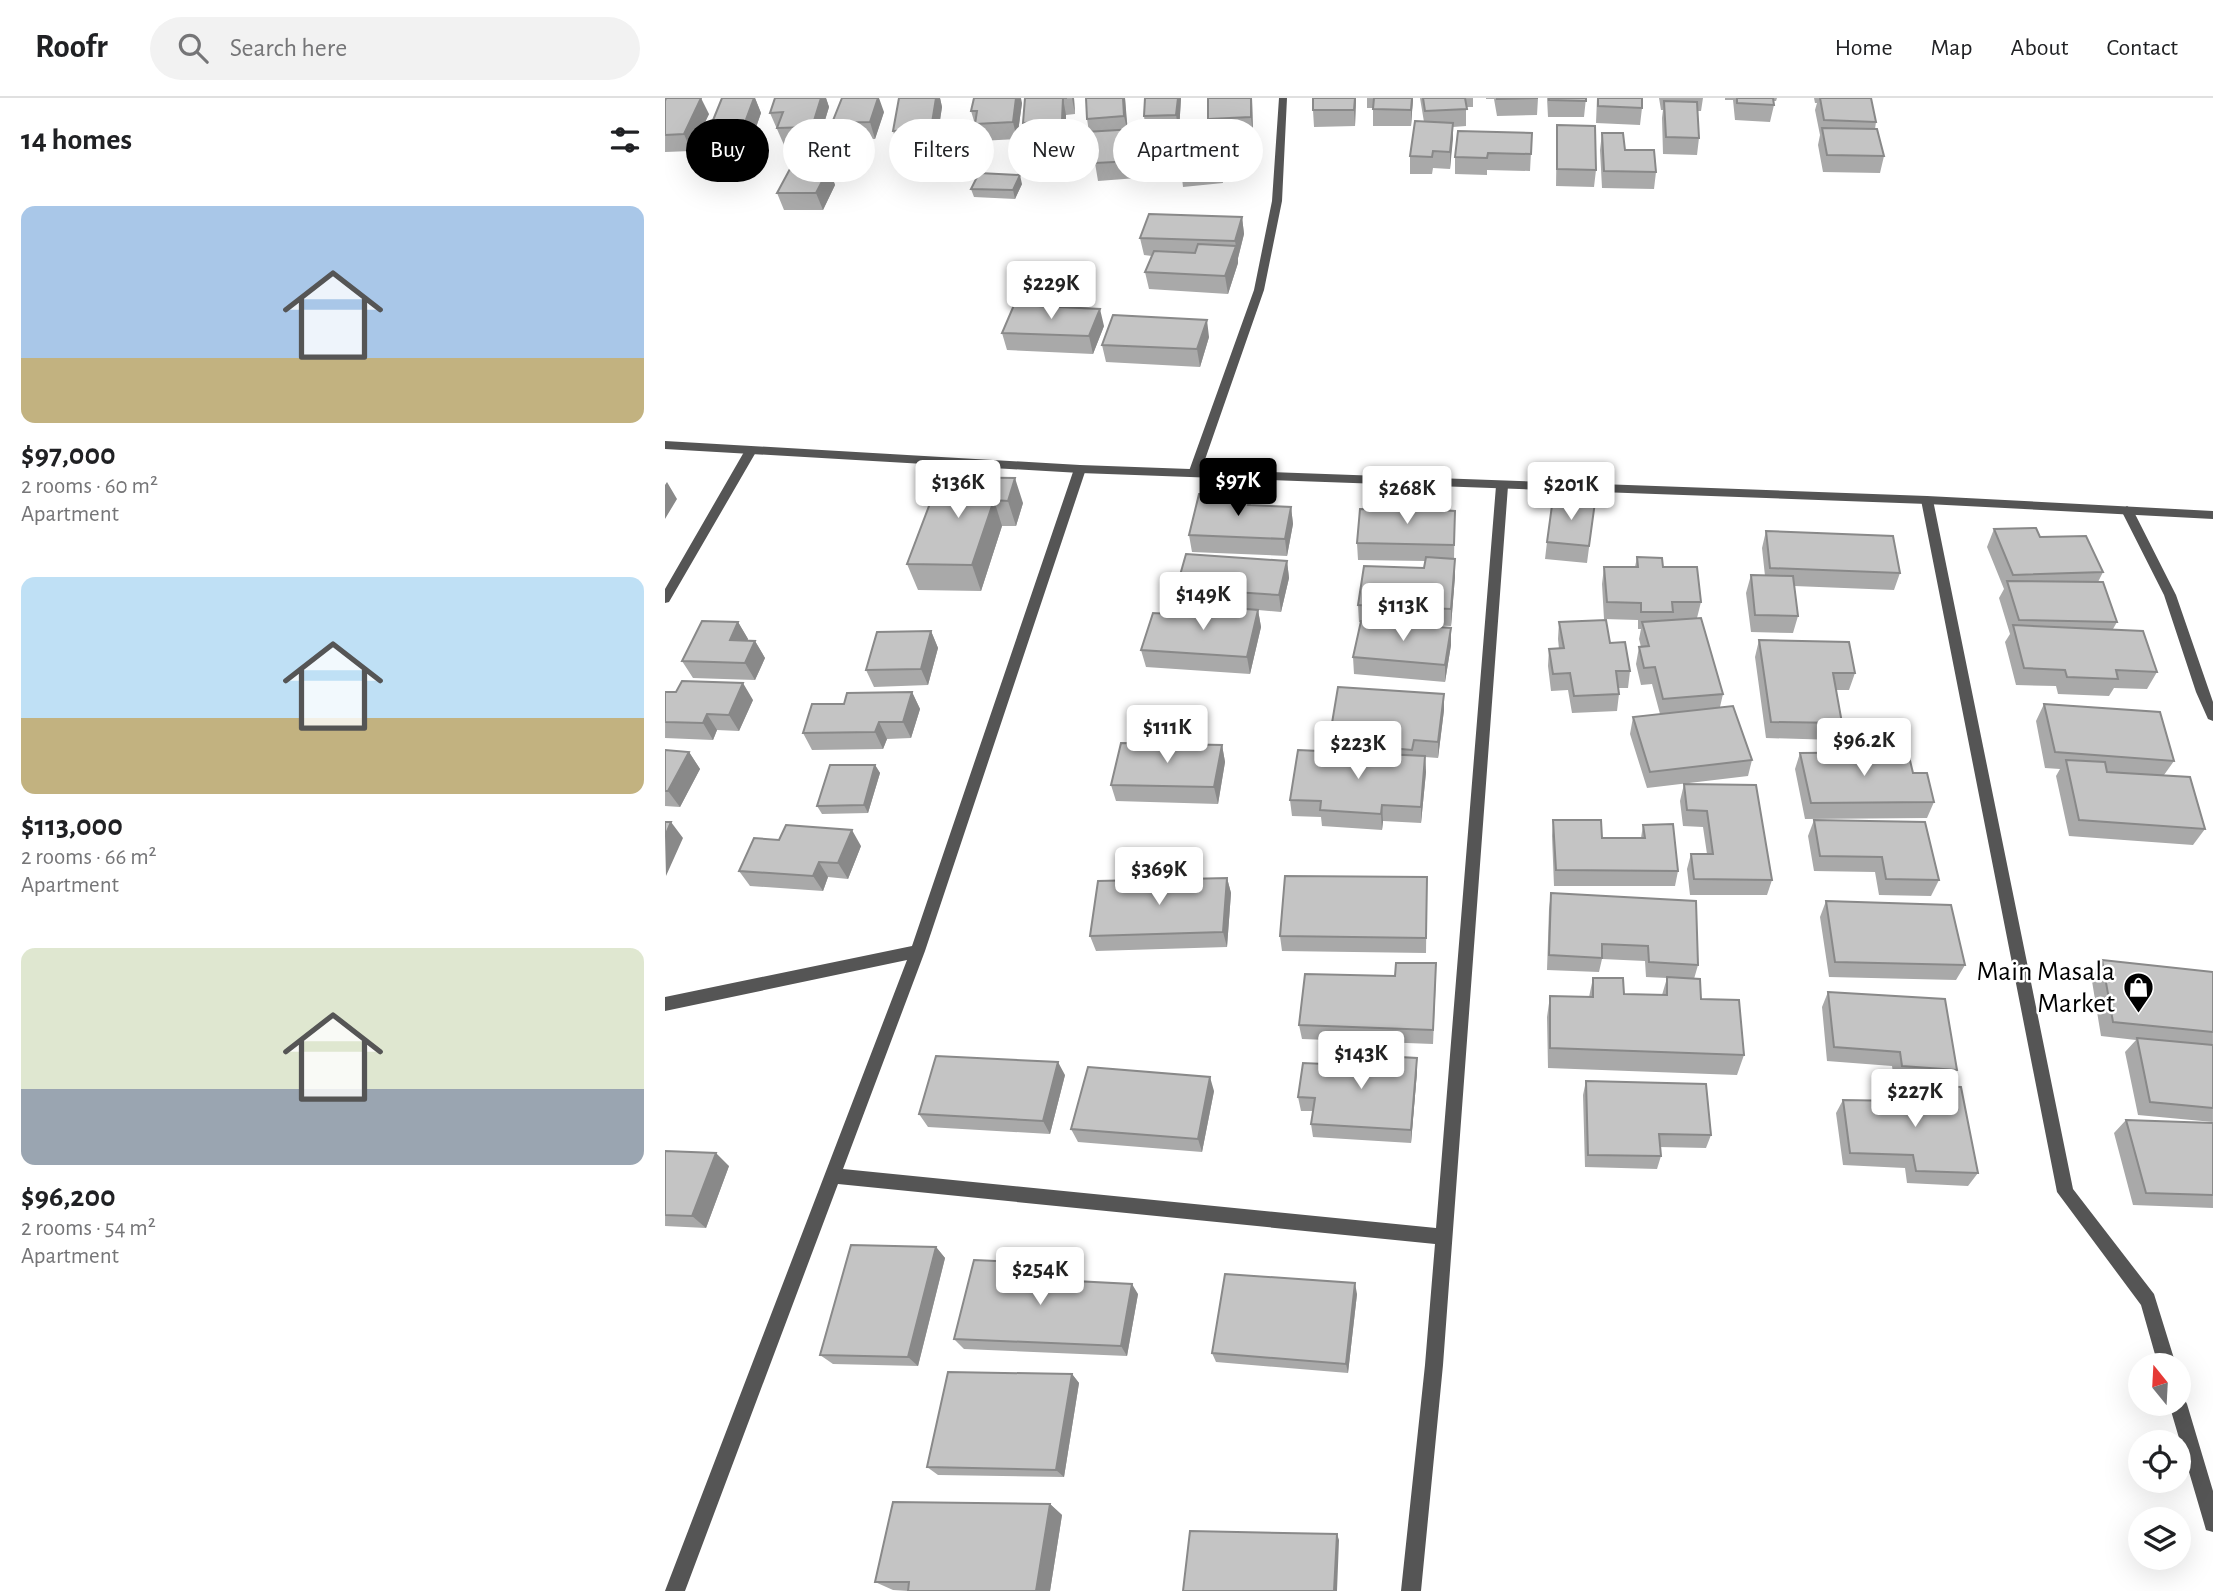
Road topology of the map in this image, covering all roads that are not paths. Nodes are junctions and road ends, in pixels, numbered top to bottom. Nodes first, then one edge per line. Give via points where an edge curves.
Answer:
1 (1283, 98) edge
2 (665, 445) edge
3 (750, 452) junction
4 (1080, 469) junction
5 (1195, 471) junction
6 (1502, 486) junction
7 (1927, 500) junction
8 (2127, 510) junction
9 (2213, 515) edge
10 (665, 599) edge
11 (2213, 716) edge
12 (918, 951) junction
13 (665, 1004) edge
14 (835, 1176) junction
15 (1443, 1237) junction
16 (2163, 1353) edge
17 (2182, 1416) edge
18 (2213, 1523) edge
19 (675, 1591) edge
20 (1411, 1591) edge

1 - 5 street via 1277,201 1259,290
2 - 3 street
3 - 4 street
3 - 10 street
4 - 5 street
4 - 12 street
5 - 6 street
6 - 7 street
6 - 15 street
7 - 8 street
7 - 16 street via 2065,1192 2148,1300
8 - 9 street
8 - 11 street via 2170,595
12 - 13 street
12 - 14 street
14 - 15 street
14 - 19 street
15 - 20 street
17 - 18 street

